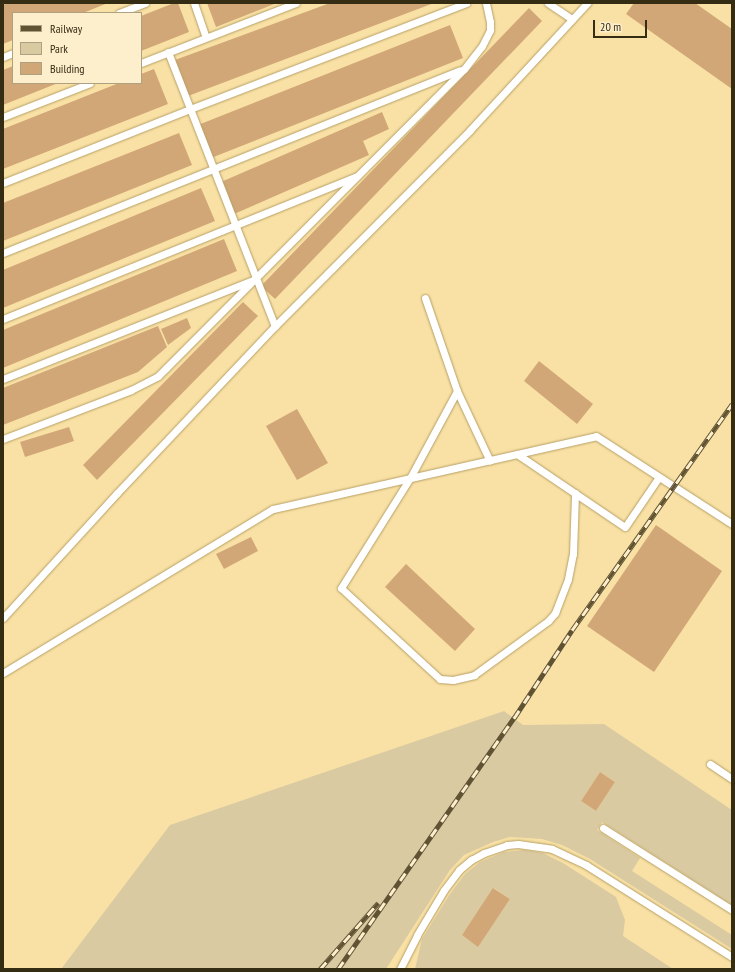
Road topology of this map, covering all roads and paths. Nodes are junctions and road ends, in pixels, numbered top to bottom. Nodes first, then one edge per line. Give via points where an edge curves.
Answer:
1 (145, 3) edge
2 (194, 3) edge
3 (296, 3) edge
4 (466, 3) edge
5 (486, 3) edge
6 (548, 3) edge
7 (587, 3) edge
8 (122, 12) edge
9 (572, 19) junction
10 (206, 36) junction
11 (168, 52) junction
12 (142, 63) edge
13 (464, 69) junction
14 (87, 84) edge
15 (190, 109) junction
16 (3, 117) edge
17 (214, 170) junction
18 (358, 176) junction
19 (3, 183) edge
20 (236, 225) junction
21 (3, 253) edge
22 (256, 278) junction
23 (425, 298) dead end
24 (3, 319) edge
25 (275, 326) junction
26 (3, 379) edge
27 (457, 391) junction
28 (3, 439) edge
29 (517, 454) junction
30 (490, 461) junction
31 (659, 477) junction
32 (410, 478) junction
33 (575, 493) junction
34 (732, 524) edge
35 (3, 618) edge
36 (3, 673) edge
37 (710, 764) dead end
38 (732, 779) edge
39 (603, 828) dead end
40 (732, 910) edge
41 (732, 957) edge
42 (400, 969) edge

1 - 8 lane
2 - 10 lane
3 - 10 lane
4 - 15 lane
5 - 13 lane via 490,30 482,46
6 - 9 lane
7 - 9 lane
9 - 25 lane via 470,130
10 - 11 lane
11 - 12 lane
11 - 15 lane
13 - 17 lane
13 - 18 lane
14 - 16 lane
15 - 17 lane
15 - 19 lane
17 - 20 lane
17 - 21 lane
18 - 20 lane
18 - 22 lane
20 - 22 lane
20 - 24 lane
22 - 25 lane
22 - 26 lane
22 - 28 lane via 158,376 131,390
23 - 27 lane
25 - 35 lane
27 - 30 lane
27 - 32 lane
29 - 30 lane
29 - 31 lane via 596,436
29 - 33 lane
30 - 32 lane
31 - 33 lane via 625,527
31 - 34 lane
32 - 33 lane via 341,588 440,678 453,680 474,675 548,621 554,613 568,579
32 - 36 lane via 273,509
37 - 38 lane
39 - 40 lane
41 - 42 lane via 586,864 552,849 518,844 484,853 459,870 417,935

